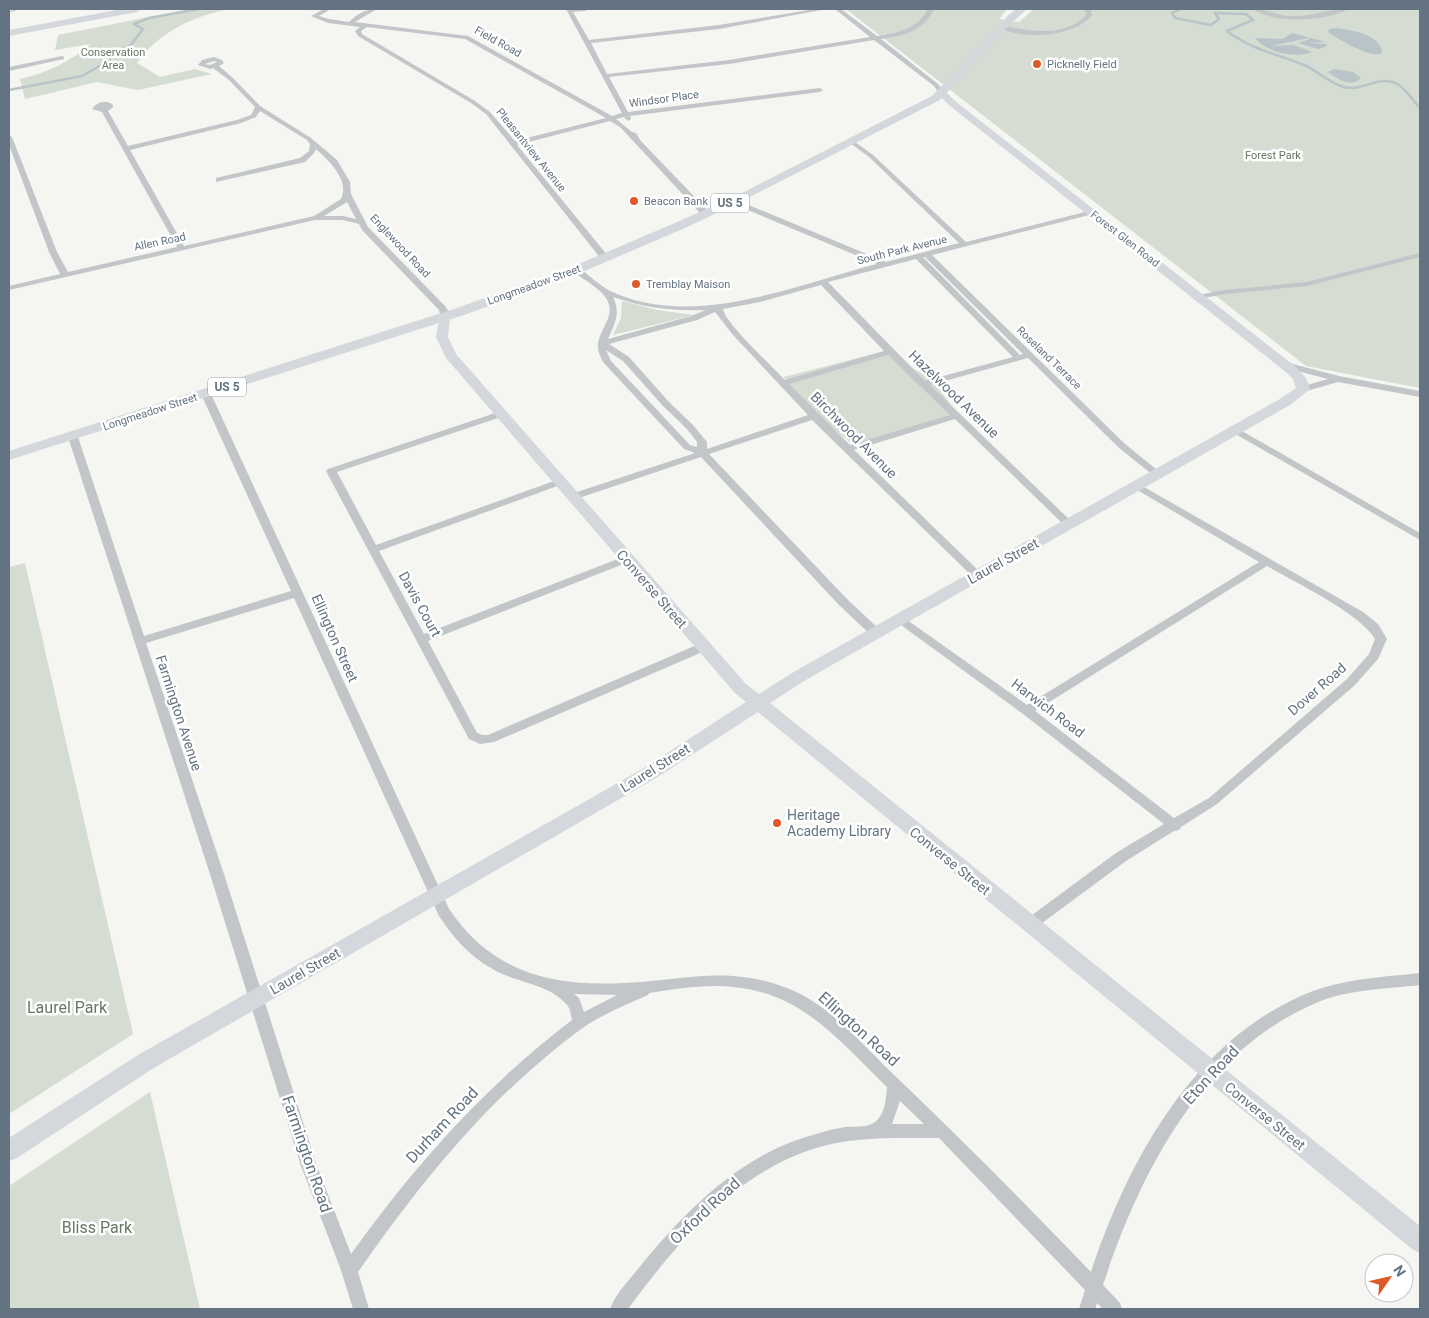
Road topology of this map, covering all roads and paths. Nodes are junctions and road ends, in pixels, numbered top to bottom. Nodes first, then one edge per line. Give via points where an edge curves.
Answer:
1 (99, 9) edge
2 (137, 9) edge
3 (374, 9) edge
4 (569, 9) edge
5 (585, 9) edge
6 (824, 9) edge
7 (838, 9) edge
8 (931, 9) edge
9 (1022, 9) edge
10 (1087, 9) edge
11 (1256, 9) edge
12 (1346, 9) edge
13 (326, 10) dead end
14 (1013, 13) edge
15 (350, 24) junction
16 (9, 26) edge
17 (365, 26) junction
18 (1002, 27) junction
19 (9, 33) edge
20 (879, 37) junction
21 (587, 42) junction
22 (62, 58) dead end
23 (215, 66) dead end
24 (9, 69) edge
25 (605, 76) junction
26 (820, 90) dead end
27 (941, 92) junction
28 (258, 107) junction
29 (104, 110) dead end
30 (626, 114) junction
31 (610, 118) junction
32 (239, 122) junction
33 (286, 125) junction
34 (9, 137) edge
35 (637, 141) junction
36 (851, 141) junction
37 (314, 144) junction
38 (513, 144) junction
39 (125, 148) junction
40 (302, 160) junction
41 (334, 162) junction
42 (219, 180) dead end
43 (347, 194) junction
44 (734, 201) junction
45 (1090, 212) junction
46 (706, 214) junction
47 (315, 218) junction
48 (361, 222) junction
49 (965, 245) junction
50 (182, 249) junction
51 (1420, 254) edge
52 (928, 255) junction
53 (918, 257) junction
54 (605, 258) junction
55 (886, 265) junction
56 (576, 270) junction
57 (65, 275) junction
58 (822, 281) junction
59 (9, 288) edge
60 (606, 292) junction
61 (1198, 297) junction
62 (719, 307) junction
63 (444, 317) junction
64 (602, 343) junction
65 (890, 352) junction
66 (1029, 355) junction
67 (1019, 358) junction
68 (1285, 365) junction
69 (1338, 379) junction
70 (784, 383) junction
71 (923, 384) junction
72 (1303, 389) junction
73 (206, 394) junction
74 (1420, 394) edge
75 (501, 414) junction
76 (814, 416) junction
77 (956, 416) junction
78 (1235, 430) junction
79 (73, 437) junction
80 (848, 449) junction
81 (702, 452) junction
82 (9, 456) edge
83 (1157, 474) junction
84 (560, 482) junction
85 (1137, 486) junction
86 (572, 497) junction
87 (1069, 524) junction
88 (1420, 537) edge
89 (373, 550) junction
90 (626, 559) junction
91 (1268, 561) junction
92 (978, 576) junction
93 (298, 593) junction
94 (899, 620) junction
95 (876, 633) junction
96 (422, 639) junction
97 (140, 641) junction
98 (703, 647) junction
99 (757, 702) junction
100 (1027, 711) junction
101 (1175, 826) junction
102 (437, 895) junction
103 (1029, 925) junction
104 (1420, 979) edge
105 (667, 983) junction
106 (550, 984) junction
107 (256, 998) junction
108 (580, 1022) junction
109 (1210, 1071) junction
110 (894, 1084) junction
111 (941, 1130) junction
112 (874, 1131) junction
113 (9, 1150) edge
114 (1420, 1242) edge
115 (349, 1270) junction
116 (1095, 1288) junction
117 (361, 1309) edge
118 (618, 1309) edge
119 (1087, 1309) edge
120 (1114, 1309) edge

1 - 16 highway
2 - 19 highway
3 - 15 street
4 - 5 street
4 - 21 street, Field Road
6 - 21 street via 719,27
7 - 20 street
8 - 20 street via 927,18 917,26 903,33
9 - 14 highway, US 5
10 - 18 street via 1089,15 1082,23 1062,30 1038,32
11 - 12 street via 1296,19
13 - 15 street, Field Road via 314,16
14 - 18 main road, Longmeadow Street / US 5
15 - 17 street, Field Road
17 - 31 street, Field Road via 466,37
17 - 38 street, Pleasantview Avenue via 358,31 360,36 481,108
18 - 27 main road, Longmeadow Street / US 5
20 - 25 street via 724,63
20 - 27 street
21 - 25 street, Field Road
22 - 24 street
23 - 28 street, Englewood Road
25 - 30 street, Field Road
26 - 30 street, Windsor Place
27 - 36 main road, Longmeadow Street / US 5 via 936,98
27 - 45 street, Forest Glen Road
28 - 32 street via 254,116
28 - 33 street, Englewood Road
29 - 39 street
30 - 31 street, Windsor Place
30 - 35 street, Field Road
31 - 35 street, Field Road
31 - 38 street, Windsor Place
32 - 33 street via 263,121
32 - 39 street
33 - 37 street, Englewood Road
34 - 57 street
35 - 46 street, Field Road
36 - 44 main road, Longmeadow Street / US 5
36 - 49 street
37 - 40 street via 312,152
37 - 41 street, Englewood Road
38 - 54 street, Pleasantview Avenue
39 - 50 street
40 - 41 street
40 - 42 street
41 - 43 street, Englewood Road via 346,182
43 - 47 street, Allen Road via 344,200
43 - 48 street, Englewood Road
44 - 46 main road, Longmeadow Street / US 5
44 - 55 street
45 - 49 street, South Park Avenue
45 - 61 street, Forest Glen Road
46 - 54 main road, Longmeadow Street / US 5
47 - 48 street, Allen Road
47 - 50 street, Allen Road
48 - 63 street, Englewood Road via 445,312
49 - 52 street, South Park Avenue
50 - 57 street, Allen Road
51 - 61 street via 1307,284
52 - 53 street, South Park Avenue
52 - 66 street, Roseland Terrace
53 - 55 street, South Park Avenue
53 - 67 street
54 - 56 main road, Longmeadow Street / US 5
55 - 58 street, South Park Avenue
56 - 60 street, South Park Avenue
56 - 63 main road, Longmeadow Street / US 5
57 - 59 street, Allen Road
58 - 62 street, South Park Avenue via 760,300
58 - 65 street, Hazelwood Avenue
60 - 62 street, South Park Avenue via 653,306
60 - 64 street via 615,316
61 - 68 street, Forest Glen Road
62 - 64 street, South Park Avenue via 694,318
62 - 70 street, Birchwood Avenue via 720,314
63 - 73 main road, Longmeadow Street / US 5
63 - 75 street, Converse Street via 442,337 447,351
64 - 81 street via 626,359 690,428 702,442
64 - 81 street via 602,355 625,383 687,447
65 - 70 street
65 - 71 street, Hazelwood Avenue
66 - 67 street
66 - 83 street, Roseland Terrace via 1121,445
67 - 71 street
68 - 69 street
68 - 72 street, Forest Glen Road via 1298,376
69 - 72 street
69 - 74 street
70 - 76 street, Birchwood Avenue
71 - 77 street, Hazelwood Avenue
72 - 78 street, Laurel Street
73 - 79 main road, Longmeadow Street / US 5
73 - 93 street, Ellington Street
75 - 84 street, Converse Street
75 - 89 street, Davis Court via 331,471
76 - 80 street, Birchwood Avenue
76 - 81 street
77 - 80 street
77 - 87 street, Hazelwood Avenue
78 - 83 street, Laurel Street
78 - 88 street
79 - 82 main road, Longmeadow Street / US 5
79 - 97 street, Farmington Avenue
80 - 92 street, Birchwood Avenue
81 - 86 street
81 - 95 street
83 - 85 street, Laurel Street
84 - 86 street, Converse Street
84 - 89 street
85 - 87 street, Laurel Street
85 - 91 street, Dover Road
86 - 90 street, Converse Street
87 - 92 street, Laurel Street
89 - 96 street, Davis Court
90 - 96 street
90 - 98 street, Converse Street
91 - 100 street
91 - 101 street, Dover Road via 1368,622 1380,635 1379,647 1351,682 1213,801
92 - 94 street, Laurel Street
93 - 97 street
93 - 102 street, Ellington Street
94 - 95 street, Laurel Street
94 - 100 street, Harwich Road
95 - 99 street, Laurel Street
96 - 98 street, Davis Court via 472,736 480,740 490,739
97 - 107 street, Farmington Avenue
98 - 99 street, Converse Street
99 - 102 street, Laurel Street via 650,773
99 - 103 main road, Converse Street
100 - 101 street, Harwich Road
101 - 103 street, Dover Road via 1121,857
102 - 106 street, Ellington Road via 448,918 478,953 509,972
102 - 107 street, Laurel Street
103 - 109 main road, Converse Street
104 - 109 street, Eton Road via 1367,985 1314,997 1268,1022 1232,1047
105 - 106 street, Ellington Road via 611,989
105 - 108 street, Durham Road via 624,998
105 - 110 street, Ellington Road via 734,980 788,994 844,1037
106 - 108 street via 574,1002
107 - 113 street, Laurel Street via 145,1062
107 - 115 street, Farmington Road via 309,1166
108 - 115 street, Durham Road via 532,1060 452,1136 412,1183
109 - 114 main road, Converse Street
109 - 116 street, Eton Road via 1187,1096 1136,1181 1114,1231
110 - 111 street, Ellington Road
110 - 112 street via 892,1111
111 - 112 street, Oxford Road
111 - 116 street, Ellington Road
112 - 118 street, Oxford Road via 837,1136 788,1151 732,1183 685,1226
115 - 117 street, Farmington Road
116 - 119 street, Eton Road
116 - 120 street, Ellington Road

